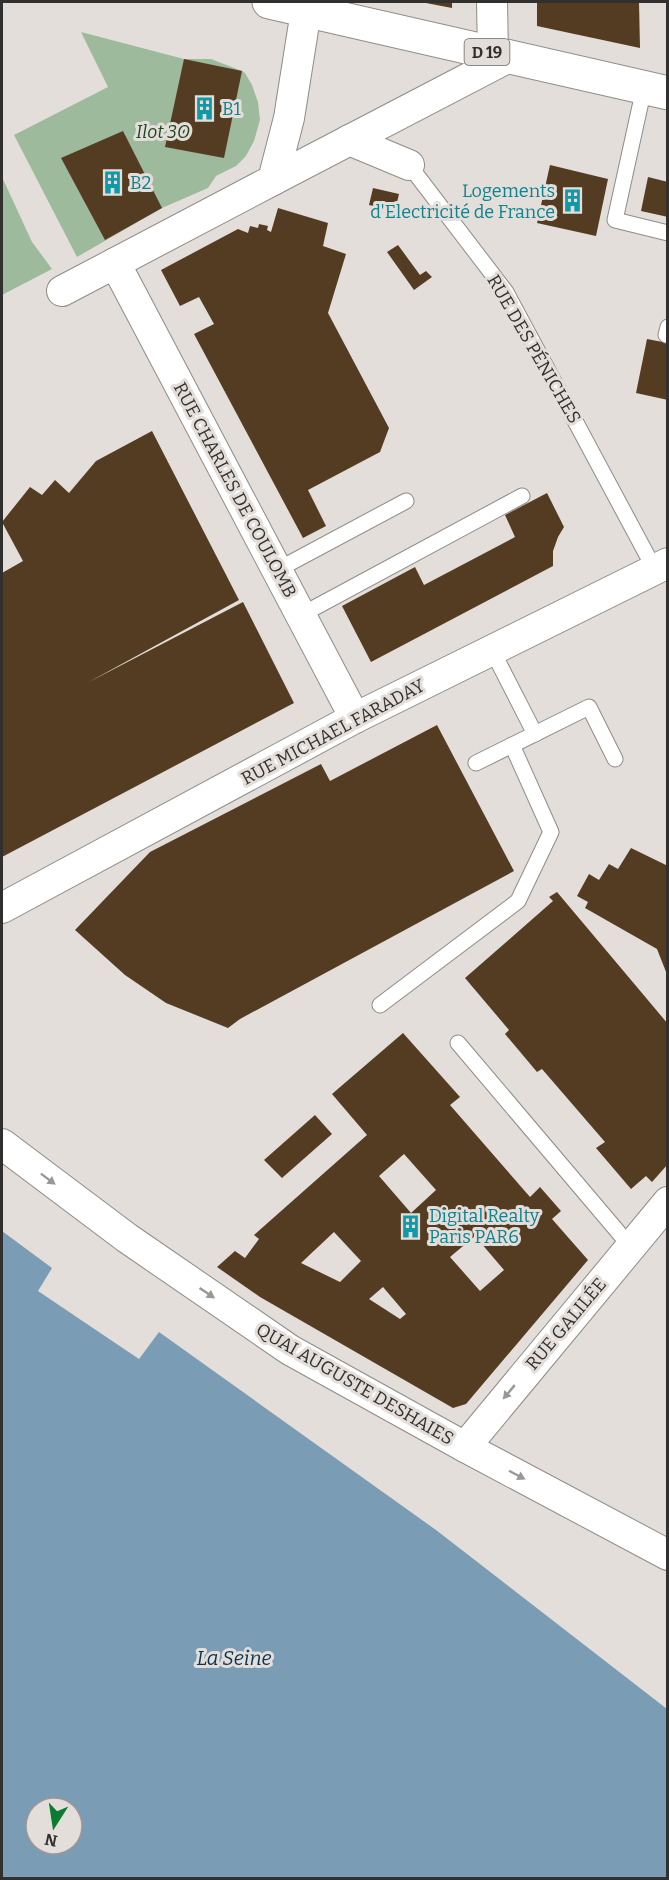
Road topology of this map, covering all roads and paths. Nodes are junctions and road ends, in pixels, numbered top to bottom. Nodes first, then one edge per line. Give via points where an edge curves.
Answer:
1 (269, 2) edge
2 (492, 2) edge
3 (306, 11) junction
4 (501, 55) junction
5 (656, 91) edge
6 (349, 140) junction
7 (410, 165) joint
8 (273, 180) junction
9 (668, 233) edge
10 (115, 263) junction
11 (62, 291) dead end
12 (668, 327) edge
13 (668, 335) edge
14 (522, 496) dead end
15 (406, 501) dead end
16 (661, 566) edge
17 (277, 570) junction
18 (301, 615) junction
19 (492, 650) junction
20 (356, 718) junction
21 (535, 734) junction
22 (512, 745) junction
23 (615, 759) dead end
24 (476, 763) dead end
25 (2, 908) edge
26 (380, 1005) dead end
27 (458, 1043) dead end
28 (2, 1144) edge
29 (668, 1202) edge
30 (630, 1246) junction
31 (465, 1447) junction
32 (668, 1555) edge

1 - 3 main road, D 19
2 - 4 street
3 - 4 main road, D 19
3 - 8 street via 289,118
4 - 5 main road, D 19
4 - 6 street
5 - 9 lane via 615,220
6 - 7 street, RUE DES PÉNICHES
6 - 8 street
7 - 16 lane, RUE DES PÉNICHES via 506,292
8 - 10 street
10 - 11 street
10 - 17 street, RUE CHARLES DE COULOMB
12 - 13 lane
14 - 18 lane
15 - 17 lane
16 - 19 street, RUE MICHAEL FARADAY
17 - 18 street, RUE CHARLES DE COULOMB
18 - 20 street, RUE CHARLES DE COULOMB
19 - 20 street, RUE MICHAEL FARADAY
19 - 21 lane
20 - 25 street, RUE MICHAEL FARADAY
21 - 22 lane
21 - 23 lane via 589,707
22 - 24 lane
22 - 26 lane via 551,832 518,901
27 - 30 lane
28 -> 31 street, QUAI AUGUSTE DESHAIES via 127,1238 290,1350
29 - 30 street, RUE GALILÉE
30 -> 31 street, RUE GALILÉE
31 -> 32 street, QUAI AUGUSTE DESHAIES

